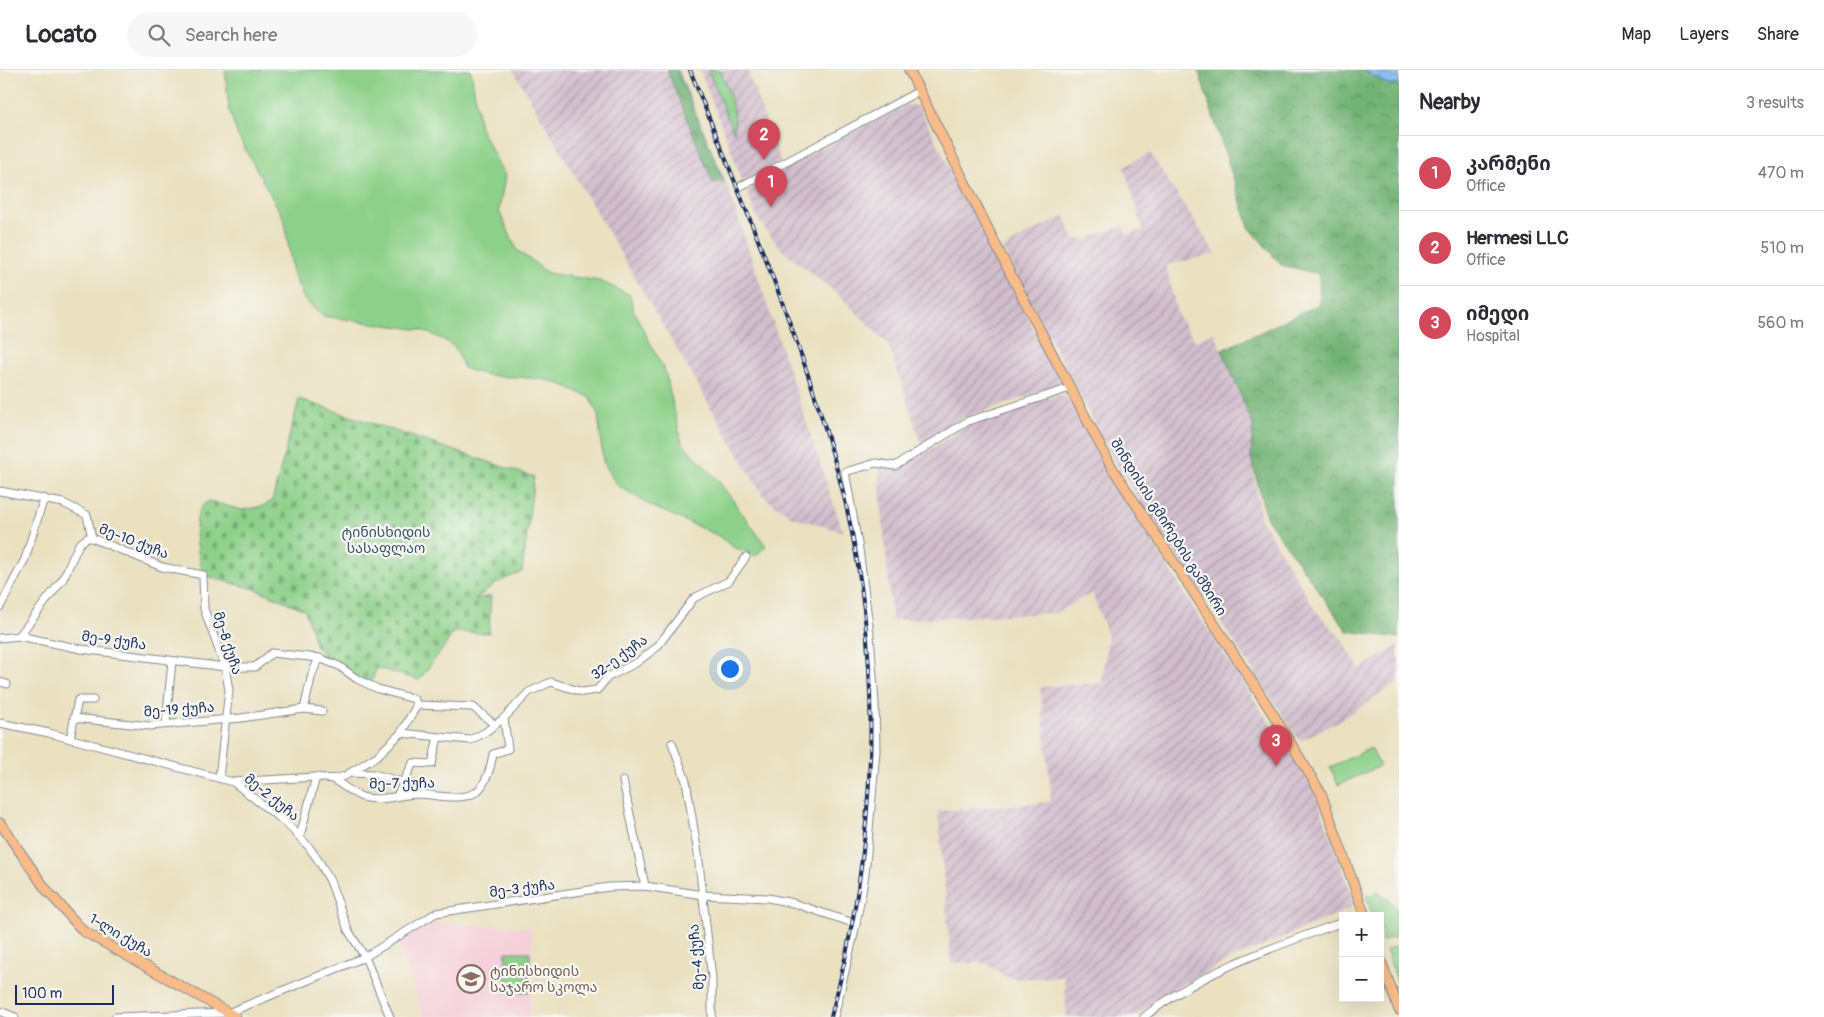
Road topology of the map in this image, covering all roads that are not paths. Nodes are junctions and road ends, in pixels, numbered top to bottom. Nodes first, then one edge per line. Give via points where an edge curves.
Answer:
1 (909, 70) edge
2 (919, 91) junction
3 (741, 186) dead end
4 (1070, 388) junction
5 (0, 491) edge
6 (44, 498) junction
7 (92, 538) junction
8 (746, 557) dead end
9 (203, 575) joint
10 (0, 607) edge
11 (19, 636) junction
12 (0, 638) edge
13 (319, 658) junction
14 (172, 661) junction
15 (225, 667) junction
16 (93, 700) dead end
17 (417, 705) junction
18 (304, 709) junction
19 (322, 712) dead end
20 (74, 718) junction
21 (226, 718) junction
22 (504, 718) junction
23 (0, 723) edge
24 (166, 724) junction
25 (495, 724) junction
26 (400, 733) junction
27 (438, 737) junction
28 (70, 739) junction
29 (672, 743) dead end
30 (350, 773) junction
31 (219, 778) junction
32 (316, 778) junction
33 (332, 779) junction
34 (622, 781) dead end
35 (233, 782) junction
36 (403, 782) junction
37 (397, 796) junction
38 (0, 823) edge
39 (300, 836) junction
40 (645, 886) junction
41 (703, 895) junction
42 (1363, 912) edge
43 (856, 924) junction
44 (1339, 924) edge
45 (365, 957) junction
46 (1384, 969) edge
47 (0, 1010) edge
48 (1399, 1010) edge
49 (232, 1015) edge
50 (15, 1017) edge
51 (115, 1017) edge
52 (390, 1017) edge
53 (712, 1017) edge
54 (834, 1017) edge
55 (1144, 1017) edge

1 - 2 main road, შინდისის გმირების გამზირი
2 - 3 street
2 - 4 main road, შინდისის გმირების გამზირი
4 - 42 main road, შინდისის გმირების გამზირი via 1111,466 1321,793
4 - 43 street via 968,421 895,466 876,463 845,472 860,549 876,714 872,811
5 - 6 street
6 - 7 street via 87,515
6 - 10 street via 25,559
7 - 9 street, მე-10 ქუჩა via 162,567
7 - 11 street, მე-10 ქუჩა via 83,539 63,579
8 - 22 street, 32-ე ქუჩა via 729,581 694,598 657,646 608,678 597,690 582,692 551,682 529,692
9 - 15 street, მე-8 ქუჩა via 204,610
11 - 12 street, მე-9 ქუჩა
11 - 14 street, მე-9 ქუჩა via 81,649
13 - 15 street, მე-9 ქუჩა via 272,653 255,667
13 - 17 street, მე-9 ქუჩა via 340,666 370,685 414,699
13 - 18 street
14 - 15 street, მე-9 ქუჩა
14 - 24 street
15 - 21 street, მე-8 ქუჩა via 229,690
16 - 20 street via 78,700
17 - 25 street via 473,708
17 - 26 street
18 - 19 street, მე-19 ქუჩა
18 - 21 street, მე-19 ქუჩა
20 - 24 street, მე-19 ქუჩა via 150,726
20 - 28 street
21 - 24 street, მე-19 ქუჩა
21 - 31 street, მე-8 ქუჩა
22 - 25 street, 32-ე ქუჩა
22 - 37 street, მე-7 ქუჩა via 508,749 493,754 486,778 476,792 460,798 445,795
23 - 28 street, მე-2 ქუჩა
25 - 27 street, 32-ე ქუჩა via 470,740
26 - 27 street, 32-ე ქუჩა
26 - 30 street via 377,756
27 - 36 street via 432,764 413,763
28 - 31 street, მე-2 ქუჩა
29 - 41 street, მე-4 ქუჩა via 686,781
30 - 33 street
30 - 36 street via 373,774
31 - 35 street, მე-2 ქუჩა
32 - 33 street
32 - 35 street
32 - 39 street
33 - 37 street, მე-7 ქუჩა via 362,797
34 - 40 street
35 - 39 street, მე-2 ქუჩა
36 - 37 street
38 - 49 main road, 1-ლი ქუჩა via 45,888 83,931
39 - 45 street, მე-2 ქუჩა via 330,880 348,930
40 - 41 street, მე-3 ქუჩა
40 - 45 street, მე-3 ქუჩა via 609,887 436,913
41 - 43 street, მე-3 ქუჩა via 768,898
41 - 53 street, მე-4 ქუჩა via 712,978
43 - 54 street
44 - 55 street via 1232,964 1171,997
45 - 49 street, მე-3 ქუჩა
45 - 52 street, მე-2 ქუჩა
46 - 48 main road
47 - 50 street
49 - 51 street

